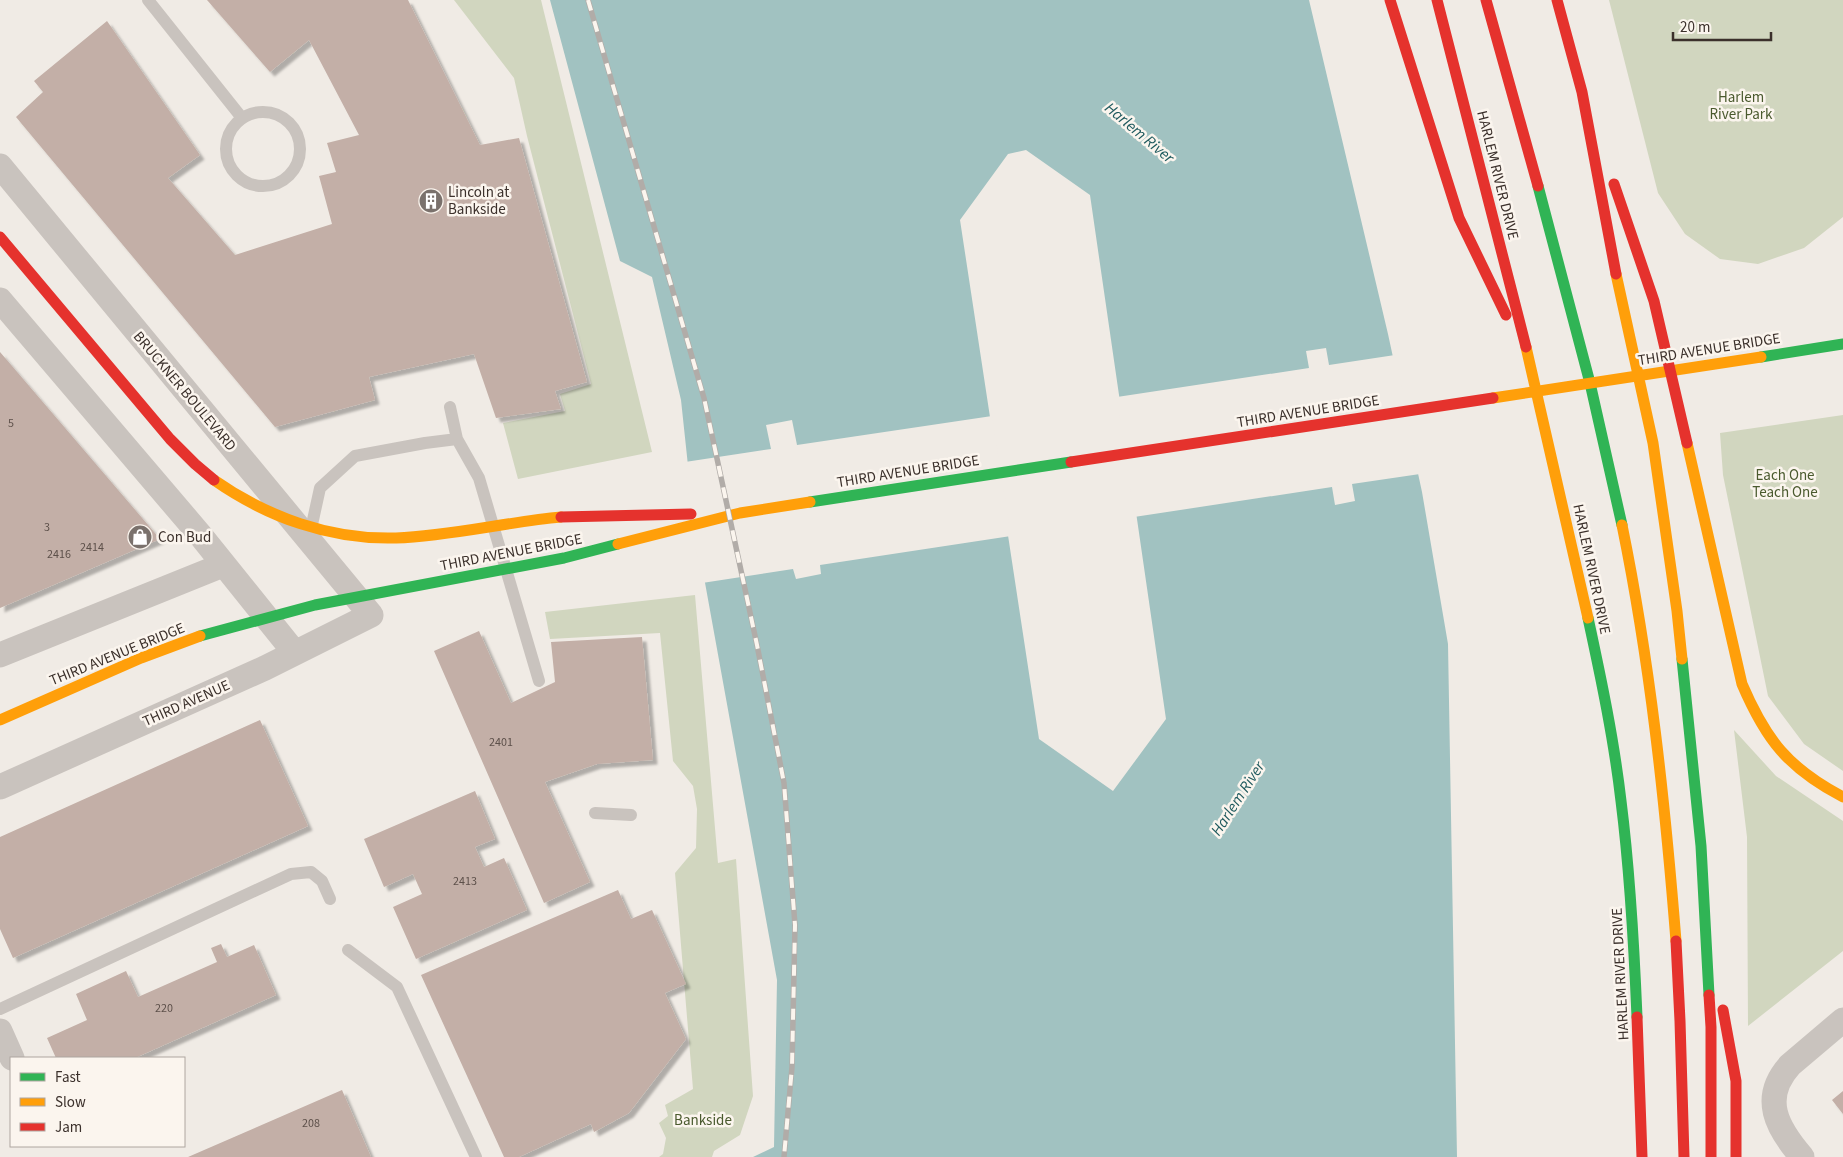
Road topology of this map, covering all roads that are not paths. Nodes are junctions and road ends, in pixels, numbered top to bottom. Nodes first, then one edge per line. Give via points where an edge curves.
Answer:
1 (148, 0) edge
2 (1390, 0) edge
3 (1438, 0) edge
4 (1486, 0) edge
5 (1556, 0) edge
6 (1582, 92) junction
7 (242, 118) junction
8 (0, 166) edge
9 (3, 241) edge
10 (0, 300) edge
11 (1843, 344) edge
12 (1532, 370) junction
13 (450, 407) dead end
14 (457, 439) junction
15 (740, 512) junction
16 (309, 539) junction
17 (224, 565) junction
18 (371, 615) joint
19 (295, 653) junction
20 (0, 655) edge
21 (539, 681) dead end
22 (0, 720) edge
23 (0, 787) edge
24 (1843, 797) edge
25 (595, 812) dead end
26 (631, 815) dead end
27 (330, 899) dead end
28 (1705, 909) junction
29 (348, 950) dead end
30 (0, 1009) edge
31 (1843, 1020) edge
32 (0, 1030) edge
33 (12, 1057) edge
34 (476, 1157) edge
35 (1642, 1157) edge
36 (1684, 1157) edge
37 (1711, 1157) edge
38 (1736, 1157) edge
39 (1802, 1157) edge

1 - 7 lane
2 - 12 main road via 1459,218
3 - 12 main road, HARLEM RIVER DRIVE
4 - 36 main road via 1606,452 1638,613 1668,830 1678,967
5 - 6 main road
6 - 24 main road via 1654,301 1742,684 1752,709 1779,752 1799,771
6 - 28 main road via 1622,303 1653,443 1677,612
7 - 7 lane via 230,131 225,148 232,171 252,185 264,187 288,178 300,156 300,143 288,121 265,111
8 - 16 street, BRUCKNER BOULEVARD
9 - 15 main road via 190,460 239,496 304,526 367,538 395,538 554,518
10 - 17 street
11 - 15 main road, THIRD AVENUE BRIDGE
12 - 35 main road, HARLEM RIVER DRIVE via 1598,664 1621,800 1633,926
13 - 14 lane
14 - 16 lane via 355,456 320,488
14 - 21 lane via 479,478
15 - 22 main road, THIRD AVENUE BRIDGE via 564,558 315,605 251,621 141,658
16 - 18 street, BRUCKNER BOULEVARD
17 - 19 street
17 - 20 street
18 - 19 street, THIRD AVENUE
19 - 23 street, THIRD AVENUE
25 - 26 lane
27 - 30 lane via 322,881 311,872 291,874
28 - 37 main road
28 - 38 main road via 1736,1081
29 - 34 lane via 397,987
31 - 39 street via 1784,1072 1776,1089 1775,1109 1781,1129
32 - 33 street

